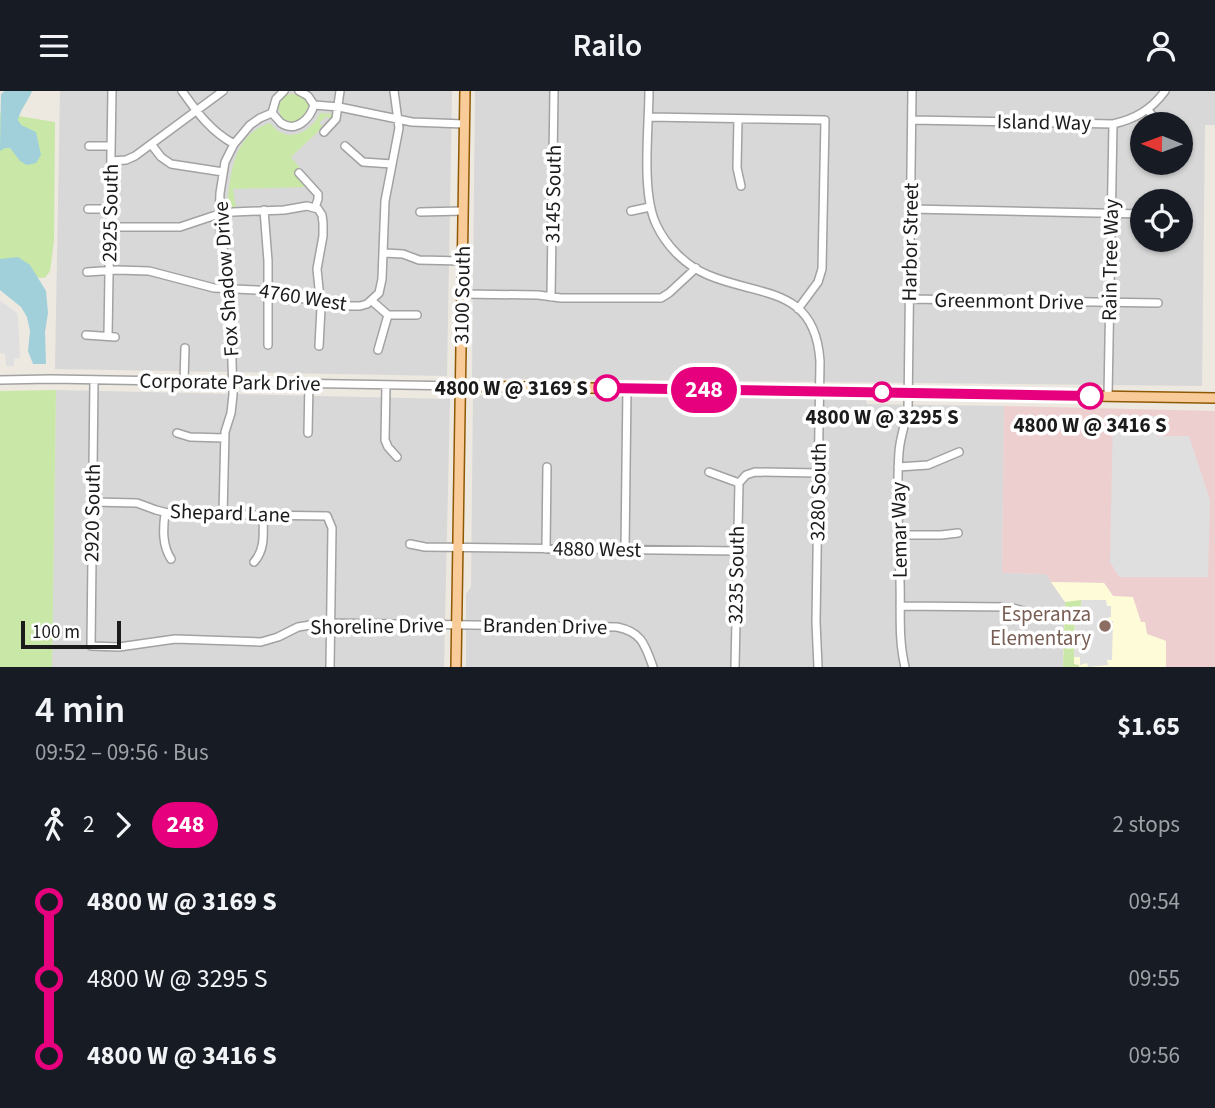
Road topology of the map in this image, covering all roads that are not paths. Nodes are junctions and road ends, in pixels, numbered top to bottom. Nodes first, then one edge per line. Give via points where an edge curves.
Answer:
1 (112, 91) edge
2 (182, 91) edge
3 (223, 91) edge
4 (284, 91) edge
5 (299, 91) edge
6 (340, 91) edge
7 (394, 91) edge
8 (465, 91) edge
9 (554, 91) edge
10 (649, 91) edge
11 (912, 91) edge
12 (1165, 91) edge
13 (314, 105) junction
14 (339, 107) junction
15 (1148, 110) joint
16 (197, 111) junction
17 (272, 113) junction
18 (649, 117) junction
19 (738, 119) junction
20 (398, 120) junction
21 (912, 120) junction
22 (464, 124) junction
23 (1112, 124) junction
24 (324, 132) dead end
25 (151, 144) junction
26 (234, 144) junction
27 (89, 146) dead end
28 (111, 146) junction
29 (345, 146) dead end
30 (111, 161) junction
31 (392, 163) junction
32 (223, 172) junction
33 (299, 173) dead end
34 (741, 186) dead end
35 (650, 207) junction
36 (314, 208) junction
37 (88, 209) dead end
38 (110, 209) junction
39 (911, 209) junction
40 (264, 210) junction
41 (463, 211) junction
42 (631, 211) dead end
43 (420, 212) dead end
44 (1111, 213) junction
45 (1130, 213) edge
46 (219, 214) junction
47 (110, 227) junction
48 (384, 253) junction
49 (462, 261) junction
50 (696, 268) junction
51 (87, 272) dead end
52 (109, 272) junction
53 (229, 289) junction
54 (268, 292) junction
55 (461, 294) junction
56 (551, 297) junction
57 (909, 299) junction
58 (372, 301) junction
59 (321, 302) junction
60 (1110, 302) junction
61 (1158, 303) dead end
62 (798, 309) junction
63 (388, 315) junction
64 (417, 315) dead end
65 (86, 335) dead end
66 (268, 345) dead end
67 (320, 346) dead end
68 (185, 348) dead end
69 (378, 351) dead end
70 (0, 380) edge
71 (94, 380) junction
72 (184, 381) junction
73 (232, 382) junction
74 (309, 383) junction
75 (386, 385) junction
76 (460, 386) junction
77 (627, 388) junction
78 (820, 391) junction
79 (908, 393) junction
80 (1108, 396) junction
81 (1215, 398) edge
82 (308, 432) dead end
83 (177, 433) dead end
84 (225, 438) junction
85 (959, 452) dead end
86 (397, 457) dead end
87 (547, 467) dead end
88 (898, 467) junction
89 (709, 472) dead end
90 (818, 473) junction
91 (738, 483) junction
92 (92, 502) junction
93 (166, 513) junction
94 (223, 515) junction
95 (263, 515) junction
96 (958, 533) dead end
97 (898, 535) junction
98 (410, 544) dead end
99 (458, 547) junction
100 (546, 548) junction
101 (625, 550) junction
102 (737, 551) junction
103 (171, 559) dead end
104 (254, 562) dead end
105 (900, 605) junction
106 (1024, 611) dead end
107 (331, 623) junction
108 (457, 625) junction
109 (91, 646) joint
110 (330, 667) edge
111 (456, 667) edge
112 (653, 667) edge
113 (734, 667) edge
114 (818, 667) edge
115 (905, 667) edge

1 - 28 street, 2925 South
2 - 16 street
3 - 16 street
4 - 17 street, Fox Shadow Drive
5 - 13 street
6 - 14 street
7 - 20 street
8 - 22 main road, 3100 South
9 - 56 street, 3145 South
10 - 18 street
11 - 21 street, Harbor Street
12 - 15 street, Island Way
13 - 14 street
13 - 17 street via 307,119 294,126 283,124
14 - 20 street
14 - 24 street via 336,119
15 - 23 street, Island Way
16 - 25 street
16 - 26 street
17 - 26 street, Fox Shadow Drive via 250,125
18 - 19 street
18 - 35 street
19 - 34 street
19 - 62 street via 825,120 822,269
20 - 22 street
20 - 31 street
21 - 23 street, Island Way
21 - 39 street, Harbor Street
22 - 41 main road, 3100 South
23 - 44 street, Rain Tree Way
25 - 30 street via 129,159
25 - 32 street via 171,165
26 - 32 street, Fox Shadow Drive
27 - 28 street
28 - 30 street, 2925 South
29 - 31 street via 363,162
30 - 38 street, 2925 South
31 - 48 street via 385,201
32 - 46 street, Fox Shadow Drive
33 - 36 street via 317,192
35 - 42 street
35 - 50 street via 665,239
36 - 40 street
36 - 59 street via 323,223 317,269
37 - 38 street
38 - 47 street, 2925 South
39 - 44 street
39 - 57 street, Harbor Street
40 - 46 street
40 - 54 street
41 - 43 street
41 - 49 main road, 3100 South
44 - 45 street
44 - 60 street, Rain Tree Way
46 - 47 street via 178,227
46 - 53 street, Fox Shadow Drive
47 - 52 street, 2925 South
48 - 49 street
48 - 58 street via 381,286
49 - 55 main road, 3100 South
50 - 56 street via 661,298
50 - 62 street via 770,292
51 - 52 street, 4760 West
52 - 53 street, 4760 West via 149,271
52 - 65 street, 2925 South via 111,336
53 - 54 street, 4760 West
53 - 73 street, Fox Shadow Drive
54 - 59 street, 4760 West
54 - 66 street
55 - 56 street
55 - 76 main road, 3100 South
57 - 60 street, Greenmont Drive
57 - 79 street, Harbor Street
58 - 59 street, 4760 West via 360,306
58 - 63 street
59 - 67 street
60 - 61 street, Greenmont Drive
60 - 80 street, Rain Tree Way
62 - 78 street, 3280 South via 813,329 818,346
63 - 64 street
63 - 69 street
68 - 72 street
70 - 71 street, Corporate Park Drive
71 - 72 street, Corporate Park Drive
71 - 92 street, 2920 South
72 - 73 street, Corporate Park Drive
73 - 74 street, Corporate Park Drive
73 - 84 street, Fox Shadow Drive via 233,404
74 - 75 street, Corporate Park Drive
74 - 82 street
75 - 76 street, Corporate Park Drive
75 - 86 street via 385,440
76 - 77 main road
76 - 99 main road, 3100 South
77 - 78 main road
77 - 101 street
78 - 79 main road
78 - 90 street, 3280 South
79 - 80 main road
79 - 88 street, Lemar Way
80 - 81 main road
83 - 84 street
84 - 94 street, Fox Shadow Drive
85 - 88 street via 928,465
87 - 100 street
88 - 97 street, Lemar Way
89 - 91 street
90 - 91 street via 755,472
90 - 114 street, 3280 South
91 - 102 street, 3235 South
92 - 93 street, Shepard Lane via 137,503
92 - 109 street, 2920 South
93 - 94 street, Shepard Lane
93 - 103 street via 164,541
94 - 95 street, Shepard Lane
95 - 104 street via 262,547
95 - 107 street, Shepard Lane via 327,516 332,529
96 - 97 street
97 - 105 street, Lemar Way
98 - 99 street, 4880 West
99 - 100 street, 4880 West
99 - 108 main road, 3100 South
100 - 101 street, 4880 West
101 - 102 street, 4880 West
102 - 113 street, 3235 South
105 - 106 street
105 - 115 street, Lemar Way
107 - 108 street, Shoreline Drive
107 - 109 street, Shoreline Drive via 308,625 261,642 175,639
107 - 110 street
108 - 111 main road, 3100 South
108 - 112 street, Branden Drive via 626,629 645,644

